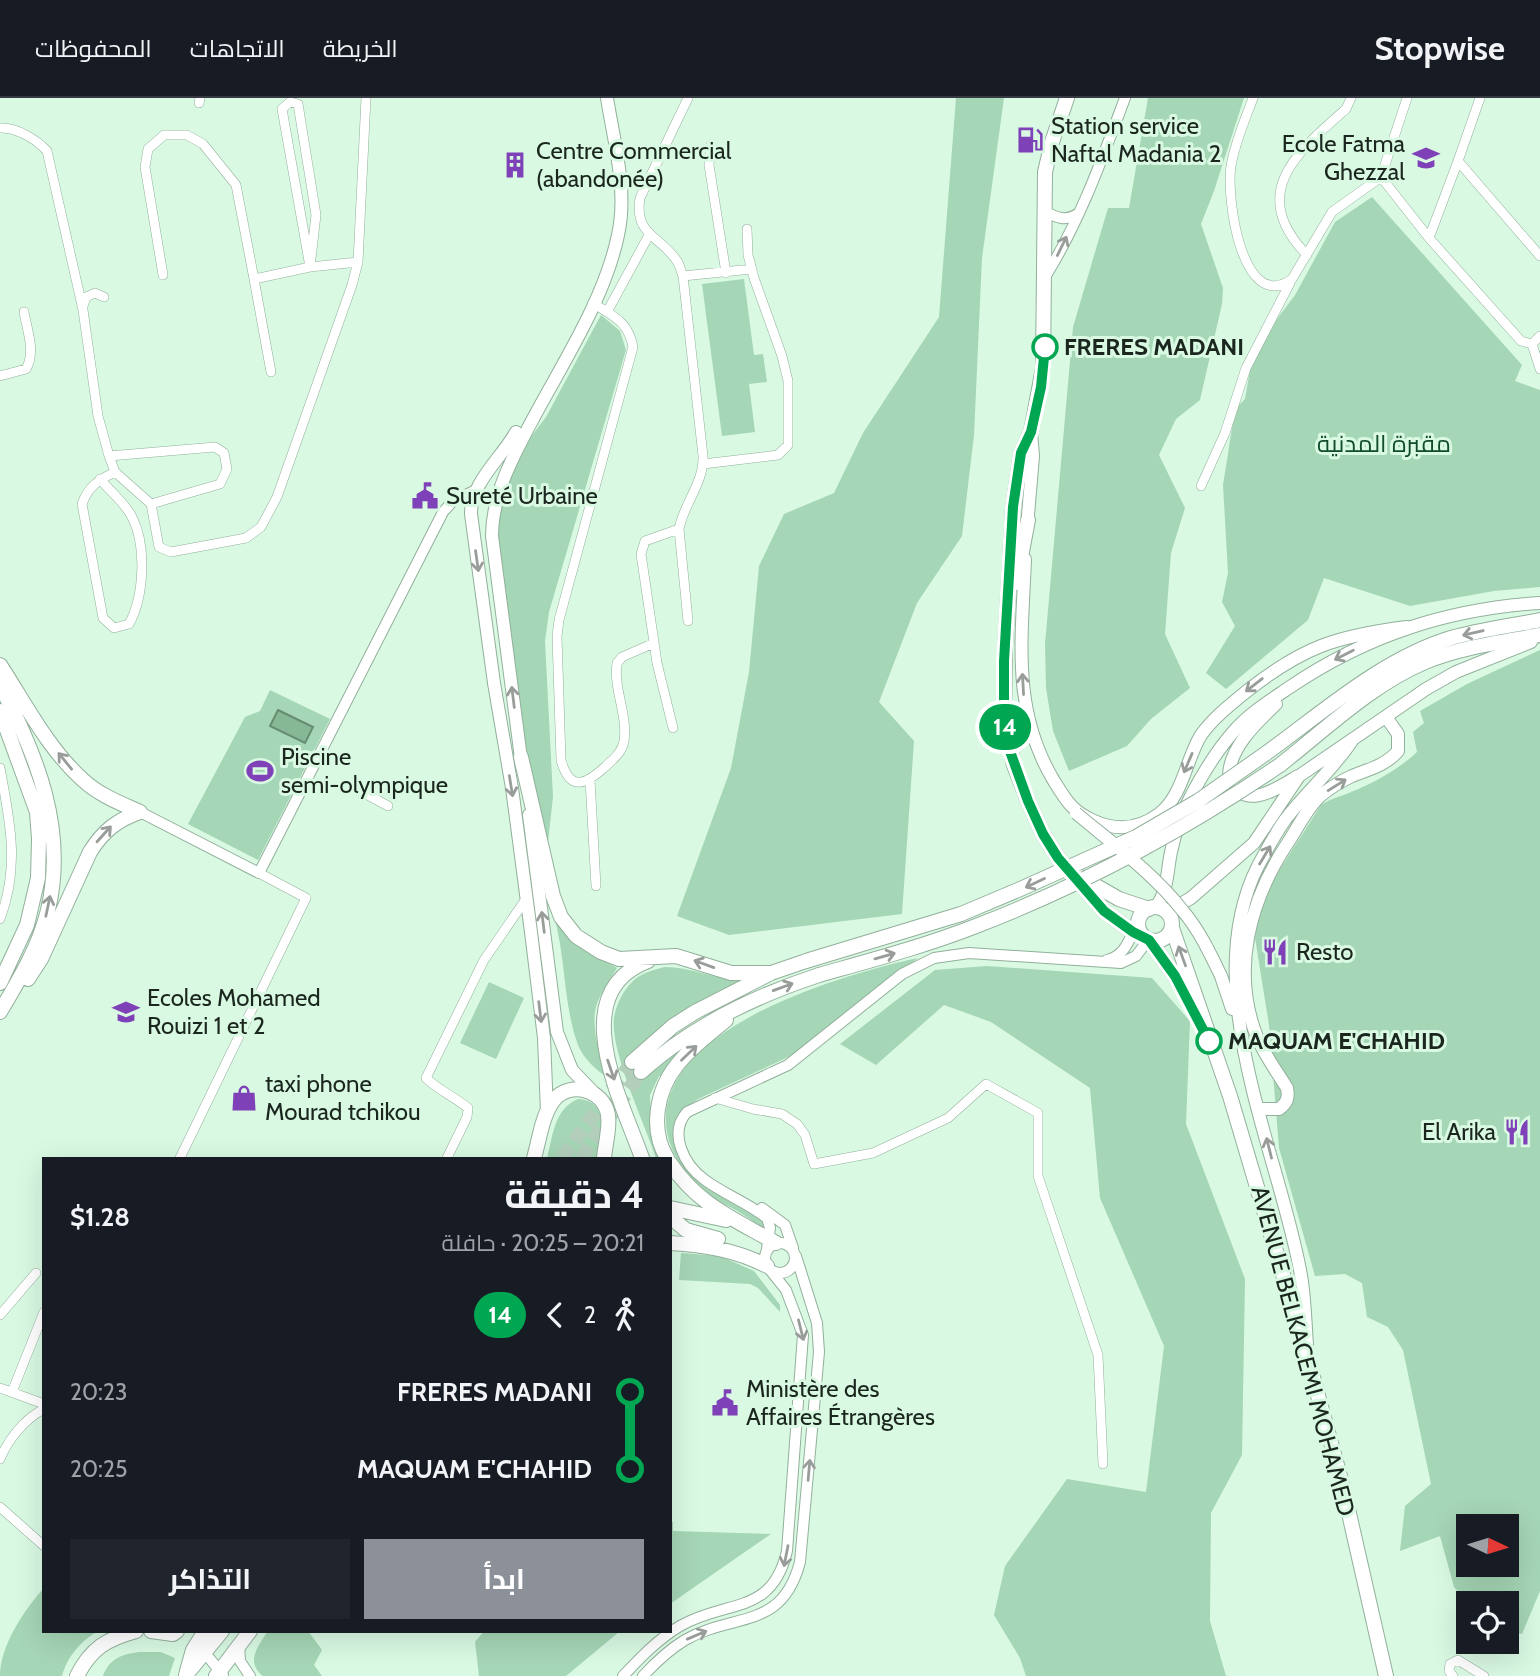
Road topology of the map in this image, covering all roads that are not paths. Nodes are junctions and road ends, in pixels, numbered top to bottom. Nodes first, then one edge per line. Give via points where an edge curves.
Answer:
1 (366, 98) edge
2 (607, 98) edge
3 (688, 98) edge
4 (1067, 98) edge
5 (1125, 98) edge
6 (1253, 98) edge
7 (1351, 98) edge
8 (1407, 98) edge
9 (1480, 98) edge
10 (0, 128) edge
11 (711, 145) dead end
12 (1458, 161) junction
13 (1381, 177) junction
14 (1044, 212) junction
15 (1079, 213) junction
16 (747, 229) dead end
17 (649, 235) junction
18 (1429, 238) junction
19 (1307, 255) junction
20 (1540, 256) edge
21 (358, 262) junction
22 (310, 267) junction
23 (752, 269) junction
24 (726, 273) junction
25 (163, 275) dead end
26 (683, 276) junction
27 (1044, 278) junction
28 (254, 279) junction
29 (1292, 279) junction
30 (104, 297) dead end
31 (593, 303) junction
32 (83, 310) junction
33 (24, 312) dead end
34 (607, 312) junction
35 (1540, 336) edge
36 (1532, 344) junction
37 (1540, 369) edge
38 (271, 372) dead end
39 (0, 376) edge
40 (1031, 432) junction
41 (109, 456) junction
42 (703, 464) junction
43 (115, 472) junction
44 (100, 479) junction
45 (1201, 486) dead end
46 (476, 490) junction
47 (498, 498) junction
48 (151, 504) junction
49 (1028, 520) junction
50 (679, 529) junction
51 (1540, 603) edge
52 (1540, 620) edge
53 (688, 621) dead end
54 (1407, 627) junction
55 (1540, 637) edge
56 (654, 643) junction
57 (1005, 646) junction
58 (0, 665) edge
59 (1301, 680) junction
60 (0, 685) edge
61 (0, 711) edge
62 (1386, 717) junction
63 (673, 728) dead end
64 (0, 737) edge
65 (1353, 739) junction
66 (521, 757) junction
67 (0, 768) edge
68 (1299, 776) junction
69 (590, 780) junction
70 (355, 788) dead end
71 (388, 806) dead end
72 (37, 812) junction
73 (140, 812) junction
74 (1076, 813) junction
75 (1070, 871) junction
76 (259, 873) junction
77 (596, 886) dead end
78 (526, 899) junction
79 (1157, 909) junction
80 (0, 919) edge
81 (1172, 928) junction
82 (1142, 934) junction
83 (659, 957) junction
84 (1094, 963) junction
85 (771, 973) junction
86 (0, 983) edge
87 (741, 1007) junction
88 (0, 1012) edge
89 (0, 1021) edge
90 (1206, 1031) junction
91 (1247, 1067) junction
92 (599, 1098) junction
93 (715, 1098) junction
94 (1259, 1109) junction
95 (547, 1116) junction
96 (180, 1157) edge
97 (447, 1157) edge
98 (534, 1157) edge
99 (604, 1157) edge
100 (642, 1157) edge
101 (666, 1157) edge
102 (689, 1161) junction
103 (672, 1166) edge
104 (672, 1208) edge
105 (672, 1219) edge
106 (744, 1225) junction
107 (770, 1243) junction
108 (672, 1244) edge
109 (794, 1252) junction
110 (764, 1265) junction
111 (36, 1273) dead end
112 (0, 1315) edge
113 (42, 1317) edge
114 (1308, 1359) junction
115 (0, 1388) edge
116 (12, 1392) junction
117 (42, 1403) edge
118 (42, 1410) edge
119 (0, 1460) edge
120 (1103, 1464) dead end
121 (0, 1507) edge
122 (42, 1544) edge
123 (672, 1631) edge
124 (130, 1633) edge
125 (204, 1633) edge
126 (220, 1633) edge
127 (248, 1633) edge
128 (670, 1633) edge
129 (239, 1644) junction
130 (205, 1653) junction
131 (186, 1675) edge
132 (219, 1675) edge
133 (77, 1676) edge
134 (250, 1676) edge
135 (623, 1676) edge
136 (643, 1676) edge
137 (1386, 1676) edge
138 (1453, 1676) edge
139 (1484, 1676) edge

1 - 21 street
2 - 31 main road via 621,210 615,250
3 - 17 street via 640,198 640,223
4 - 14 main road via 1045,172
5 - 15 street
6 - 29 street via 1231,167 1234,228 1262,283 1282,287
7 - 19 street via 1346,109 1294,158 1281,186 1278,205 1286,228
8 - 13 street
9 - 12 street
10 - 32 street via 10,127 47,151
11 - 24 street via 709,165
12 - 18 street
12 - 20 street
13 - 18 street
13 - 19 street via 1332,212
14 - 15 street via 1060,219
14 - 27 main road
27 -> 15 street
16 - 23 street
17 - 26 street via 677,261
17 - 34 street
18 - 36 street via 1521,341
19 - 29 street
21 - 22 street
21 - 48 street via 281,485 261,527 246,538 171,552 159,547
22 - 22 street via 282,109 290,102 298,104 316,215
22 - 28 street
23 - 24 street
23 - 42 street via 788,381 788,445 778,455
24 - 26 street
25 - 28 street via 145,167 148,149 164,135 187,135 203,144 236,186
26 - 42 street
27 - 40 main road via 1044,368
28 - 38 street
29 - 45 street via 1246,368 1225,433
30 - 32 street via 95,293 86,297
31 - 34 street
31 - 46 main road via 508,447
31 - 47 main road via 515,452
32 - 41 street via 98,416
33 - 39 street via 29,363 26,369
34 - 69 street via 625,324 633,347 559,620 556,655 563,766 572,780
35 - 36 street
36 - 37 street
40 - 49 main road
40 - 57 main road via 1021,453 1013,507
41 - 43 street
41 - 48 street via 215,447 224,453 227,469 220,484
42 - 50 street
43 - 44 street
43 - 48 street
44 - 44 street via 87,492 83,515 103,618 114,628 129,624 137,609 140,536 132,515
46 - 47 main road via 491,483
46 - 47 main road via 475,502 481,507 489,508
46 - 76 street via 453,501 443,512
46 -> 78 main road via 471,514
66 -> 47 main road via 492,536
49 - 57 main road
74 -> 49 main road via 1045,766 1024,700
50 - 53 street
50 - 56 street via 645,541 641,554
51 - 54 main road via 1466,611
52 -> 85 main road, bridge via 1451,638 1401,659 1198,801 1136,836 961,914
54 -> 59 main road via 1344,654
54 -> 74 main road, bridge via 1358,634 1300,654 1275,670 1227,708 1201,736 1174,798 1145,823 1107,827
55 - 62 main road via 1456,672
87 -> 55 main road, bridge via 777,989 978,925 1068,885 1148,846 1249,786 1408,670 1456,652
56 - 63 street
56 - 69 street via 617,663 623,744 617,756
57 - 75 main road via 1004,722 1014,765 1043,834
73 -> 58 main road via 104,796 74,772
59 - 68 main road via 1248,734 1229,771 1233,785 1256,796
59 - 79 main road via 1236,729 1212,761 1188,801
88 -> 60 main road via 37,943 48,911 54,869 53,822 41,776
61 - 72 main road
62 - 65 main road
94 -> 62 main road via 1279,1110 1288,1095 1258,1040 1245,983 1247,946 1259,895 1273,865 1317,799 1351,776 1382,765 1398,751 1398,734
64 - 72 main road
65 - 68 main road
91 -> 65 main road via 1236,981 1242,909 1257,868 1285,821
66 - 83 main road via 561,917 576,936 601,952 619,959
92 -> 66 main road via 572,1070 557,1032
67 - 80 street via 13,848 11,882
68 - 79 main road via 1254,843 1191,898
69 - 77 street
70 - 71 street
72 - 86 main road via 38,878 27,925
73 - 76 street
89 -> 73 main road via 41,959 99,838 114,823
74 - 91 main road, bridge via 1156,881 1205,943 1229,996
75 - 79 main road via 1119,899
75 - 82 main road via 1096,903
76 - 96 street via 306,898
78 -> 95 main road via 544,1038
78 - 97 street via 484,960 426,1078 468,1108
79 - 81 main road via 1170,916
79 - 82 main road via 1142,914
81 - 82 main road via 1163,939
90 -> 81 main road
82 - 84 street via 1120,955
82 - 84 street via 1136,956 1121,963
82 - 90 main road via 1175,976
85 -> 83 main road via 731,973 689,959
83 -> 100 main road via 624,976 612,991 603,1021 606,1057
84 - 93 street via 969,953 934,958 902,974 788,1065
85 - 87 main road via 673,1026 636,1067
101 -> 87 main road via 657,1112 667,1080 694,1047
90 - 114 main road, AVENUE BELKACEMI MOHAMED via 1257,1182
91 - 94 main road
92 - 95 main road via 590,1091 573,1089 554,1101
92 - 99 main road via 608,1114
93 - 102 street via 687,1112 680,1122 679,1144
93 - 120 street via 782,1114 805,1135 814,1164 873,1153 948,1118 986,1084 1038,1113 1038,1175 1098,1355
114 -> 94 main road via 1301,1271
95 - 98 main road
102 - 107 street via 704,1179 765,1216
102 - 109 street via 781,1221
103 - 106 main road via 694,1194
104 - 106 main road
105 - 110 main road via 686,1230 720,1240
106 - 107 main road
107 - 109 street via 785,1243
107 - 110 street
108 - 110 main road via 704,1245
109 - 110 street via 789,1270 780,1273
136 -> 109 street via 685,1640 768,1611 781,1601 797,1575 820,1352 817,1323
110 -> 123 street via 786,1290 803,1335 783,1567 766,1593 756,1599 696,1618
111 - 112 street
113 - 116 street
114 - 137 main road, AVENUE BELKACEMI MOHAMED
115 - 116 street
116 - 117 street
118 - 119 street via 10,1440
121 - 122 street
124 - 133 main road via 110,1639 85,1660
125 - 131 main road
126 - 130 main road
127 - 129 main road
128 -> 135 street
129 - 132 main road
129 - 134 street via 240,1661
130 - 131 main road
130 - 132 street
138 - 139 street via 1450,1664 1458,1660

